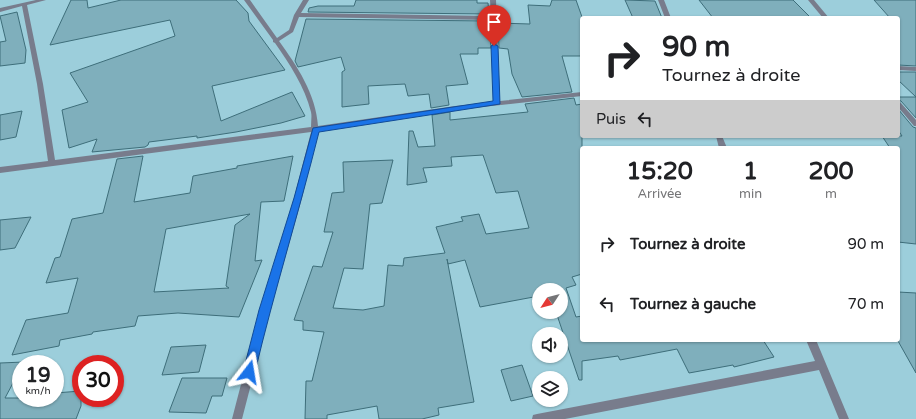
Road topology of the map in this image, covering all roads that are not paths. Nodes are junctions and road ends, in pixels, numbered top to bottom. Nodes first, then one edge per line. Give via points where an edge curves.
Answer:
1 (43, 0) edge
2 (247, 0) edge
3 (306, 0) edge
4 (493, 0) edge
5 (661, 0) edge
6 (811, 0) edge
7 (24, 4) junction
8 (0, 10) edge
9 (297, 15) junction
10 (667, 16) edge
11 (824, 16) edge
12 (493, 18) junction
13 (275, 41) junction
14 (900, 68) edge
15 (916, 68) edge
16 (580, 94) edge
17 (497, 103) junction
18 (900, 105) edge
19 (916, 124) edge
20 (315, 130) junction
21 (52, 164) junction
22 (0, 170) edge
23 (812, 342) edge
24 (822, 365) junction
25 (575, 415) edge
26 (237, 419) edge
27 (537, 419) edge
28 (844, 419) edge

1 - 7 street
2 - 13 street
3 - 9 street
4 - 12 street
5 - 10 street
6 - 11 street
7 - 8 street
7 - 21 street via 34,44
9 - 12 street
9 - 13 street via 291,31
12 - 17 street
13 - 20 street via 292,63 303,84 314,112
14 - 15 street
16 - 17 street
17 - 20 street
18 - 19 street
20 - 21 street
20 - 26 street
21 - 22 street
23 - 24 street
24 - 25 street
24 - 28 street
25 - 27 street

